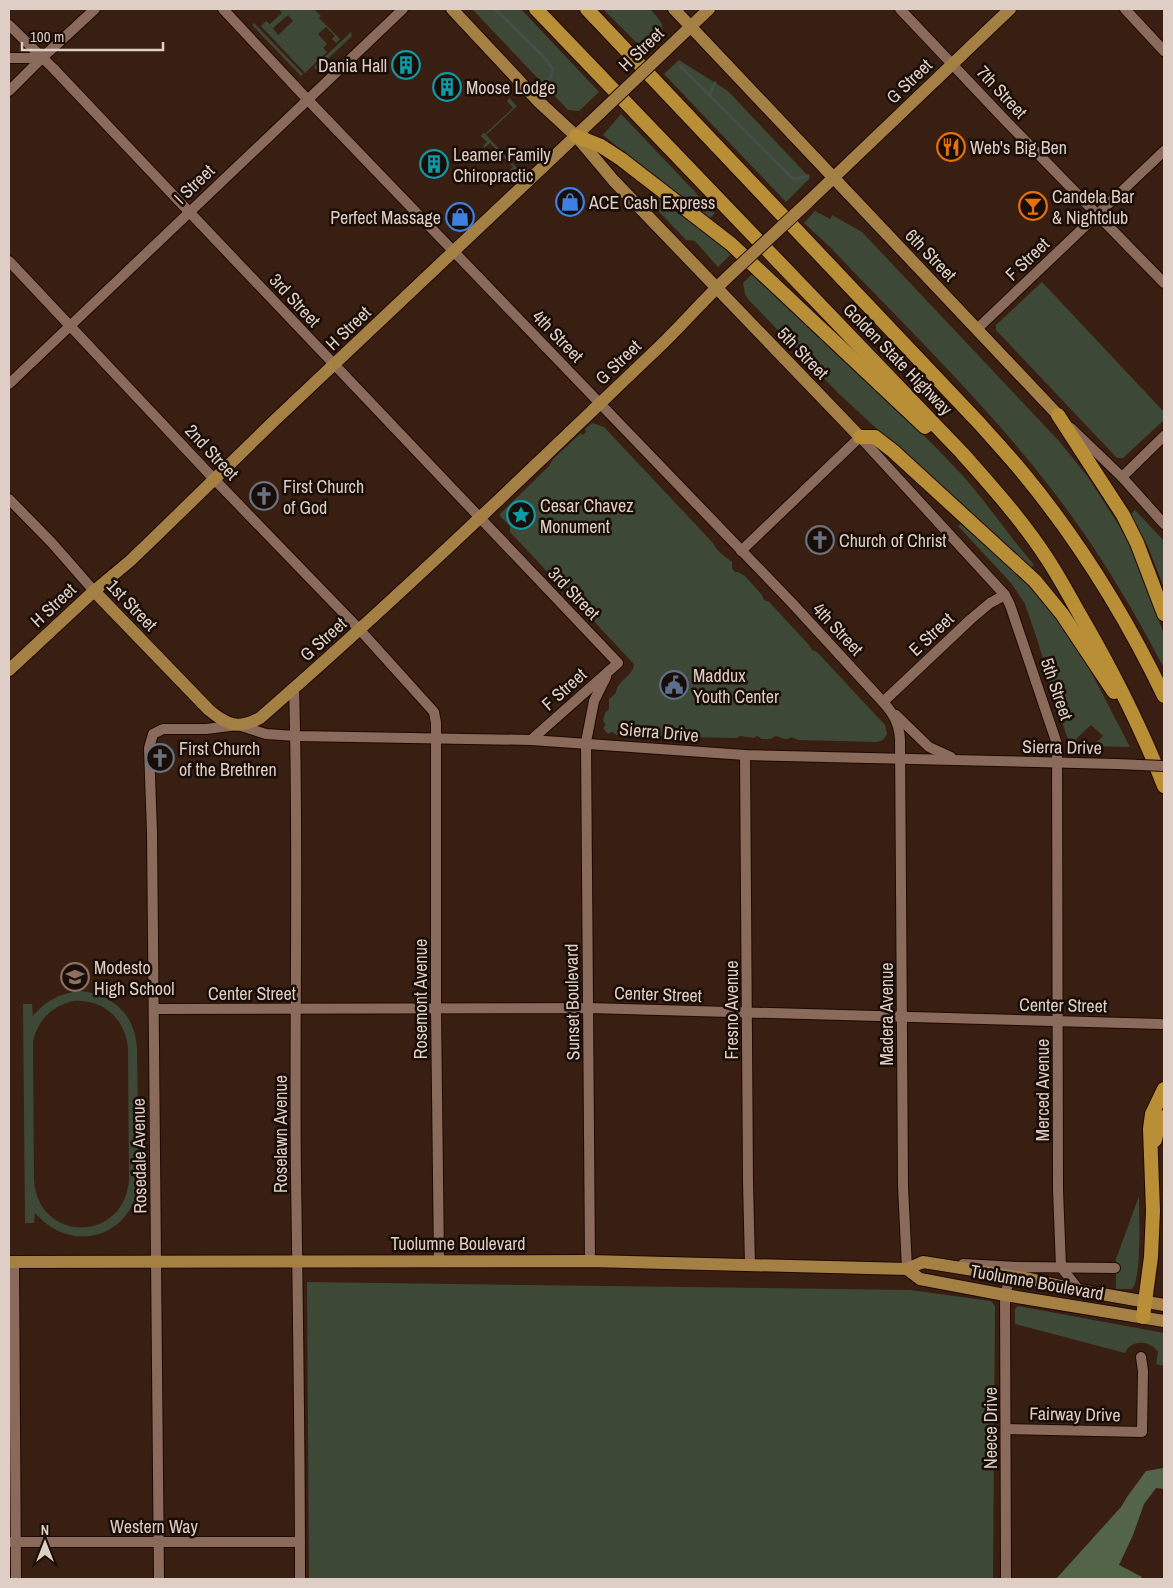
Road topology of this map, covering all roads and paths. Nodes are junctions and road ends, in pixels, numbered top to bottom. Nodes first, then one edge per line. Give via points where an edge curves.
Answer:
1 (95, 9) edge
2 (222, 9) edge
3 (403, 9) edge
4 (452, 9) edge
5 (536, 9) edge
6 (587, 9) edge
7 (674, 9) edge
8 (709, 9) edge
9 (900, 9) edge
10 (1010, 9) edge
11 (1125, 9) edge
12 (9, 26) edge
13 (690, 26) junction
14 (1164, 51) edge
15 (9, 58) edge
16 (42, 58) junction
17 (953, 64) junction
18 (9, 91) edge
19 (307, 99) junction
20 (576, 136) junction
21 (1164, 151) edge
22 (833, 178) junction
23 (189, 212) junction
24 (1098, 214) junction
25 (454, 252) junction
26 (9, 261) edge
27 (1164, 283) edge
28 (716, 288) junction
29 (70, 325) junction
30 (977, 329) junction
31 (334, 365) junction
32 (9, 384) edge
33 (600, 403) junction
34 (1058, 415) junction
35 (1164, 436) edge
36 (860, 437) junction
37 (962, 453) junction
38 (1122, 477) junction
39 (214, 479) junction
40 (9, 499) edge
41 (479, 518) junction
42 (1164, 524) edge
43 (742, 551) junction
44 (94, 591) junction
45 (1004, 595) junction
46 (1164, 614) edge
47 (360, 630) junction
48 (618, 663) joint
49 (9, 670) edge
50 (608, 672) junction
51 (294, 688) junction
52 (1164, 696) edge
53 (886, 705) junction
54 (238, 725) junction
55 (153, 734) joint
56 (296, 736) junction
57 (435, 737) junction
58 (531, 740) junction
59 (586, 742) junction
60 (1147, 743) junction
61 (746, 755) junction
62 (900, 759) junction
63 (962, 760) junction
64 (1057, 764) junction
65 (1163, 776) edge
66 (1164, 794) edge
67 (588, 1008) junction
68 (154, 1009) junction
69 (296, 1009) junction
70 (436, 1009) junction
71 (747, 1013) junction
72 (903, 1017) junction
73 (1058, 1021) junction
74 (1161, 1024) dead end
75 (1164, 1089) edge
76 (1164, 1117) edge
77 (1151, 1156) junction
78 (439, 1260) junction
79 (156, 1261) junction
80 (298, 1261) junction
81 (590, 1261) junction
82 (11, 1262) edge
83 (935, 1264) junction
84 (750, 1265) junction
85 (1020, 1267) junction
86 (1061, 1267) junction
87 (1115, 1268) dead end
88 (907, 1269) junction
89 (1010, 1277) junction
90 (1079, 1290) junction
91 (1005, 1295) junction
92 (1145, 1302) junction
93 (1164, 1305) edge
94 (1143, 1317) junction
95 (1164, 1322) edge
96 (1141, 1357) dead end
97 (1006, 1429) junction
98 (12, 1542) edge
99 (159, 1542) junction
100 (300, 1542) junction
101 (16, 1579) edge
102 (159, 1579) edge
103 (300, 1579) edge
104 (1006, 1579) edge

1 - 16 street
2 - 19 street, 4th Street
3 - 19 street, I Street
4 - 20 main road, 5th Street via 538,101
5 - 37 highway, Golden State Highway
6 - 52 highway, Golden State Highway via 980,424 1022,473 1072,539 1121,614
7 - 13 main road, 6th Street
8 - 13 main road, H Street
9 - 17 street, 7th Street
10 - 17 main road, G Street
11 - 14 street
12 - 16 street, 3rd Street
13 - 20 main road, H Street, bridge
13 - 22 main road, 6th Street
15 - 16 street
16 - 18 street
16 - 23 street, 3rd Street
17 - 22 main road, G Street
17 - 24 street, 7th Street
19 - 23 street, I Street
19 - 25 street, 4th Street
20 - 25 main road, H Street
20 - 28 main road, 5th Street via 614,181
20 - 37 highway via 621,159 731,244 926,428
21 - 24 street, F Street
22 - 28 main road, G Street, bridge
22 - 30 main road, 6th Street
23 - 29 street, I Street
23 - 31 street, 3rd Street
24 - 27 street, 7th Street
24 - 30 street, F Street
25 - 31 main road, H Street
25 - 33 street, 4th Street
26 - 29 street, 2nd Street
28 - 33 main road, G Street
28 - 36 main road, 5th Street
29 - 32 street, I Street
29 - 39 street, 2nd Street
30 - 34 main road, 6th Street
31 - 39 main road, H Street
31 - 41 street, 3rd Street
33 - 41 main road, G Street
33 - 43 street, 4th Street
34 - 38 street, 6th Street
34 - 46 highway via 1123,515
35 - 38 street
36 - 43 street
36 - 45 street, 5th Street
36 - 60 highway via 875,437 893,451 1034,581 1062,614
37 - 60 highway, Golden State Highway via 1048,560 1115,677
38 - 42 street, 6th Street
39 - 44 main road, H Street via 130,561
39 - 47 street, 2nd Street
40 - 44 street, 1st Street
41 - 47 main road, G Street
41 - 48 street, 3rd Street
43 - 53 street, 4th Street
44 - 49 main road, H Street
44 - 54 main road, 1st Street via 209,710 222,720
45 - 53 street, E Street via 971,619
45 - 64 street, 5th Street via 1015,617 1057,744
47 - 51 main road, G Street
47 - 57 street, 2nd Street via 434,712
48 - 50 street, F Street
50 - 58 street, F Street
50 - 59 street via 594,701
51 - 54 main road, G Street via 260,718
51 - 56 street, Roselawn Avenue
53 - 62 street, 4th Street via 900,730
53 - 63 street, 4th Street via 929,747
54 - 55 street, Sierra Drive via 163,729
54 - 56 street, Sierra Drive via 266,734
55 - 68 street, Rosedale Avenue via 149,748
56 - 57 street, Sierra Drive
56 - 69 street, Roselawn Avenue
57 - 58 street, Sierra Drive
57 - 70 street, Rosemont Avenue
58 - 59 street, Sierra Drive
59 - 61 street, Sierra Drive
59 - 67 street, Sunset Boulevard
60 - 65 highway, Golden State Highway
61 - 62 street, Sierra Drive
61 - 71 street, Fresno Avenue
62 - 63 street, Sierra Drive
62 - 72 street, Madera Avenue
63 - 64 street, Sierra Drive
64 - 65 street, Sierra Drive, bridge via 1116,764
64 - 73 street, Merced Avenue
65 - 66 highway, Golden State Highway
67 - 70 street, Center Street
67 - 71 street, Center Street
67 - 81 street, Sunset Boulevard
68 - 69 street, Center Street
68 - 79 street, Rosedale Avenue
69 - 70 street, Center Street
69 - 80 street, Roselawn Avenue
70 - 78 street, Rosemont Avenue
71 - 72 street, Center Street
71 - 84 street, Fresno Avenue
72 - 73 street, Center Street
72 - 88 street, Madera Avenue via 903,1186
73 - 74 street, Center Street
73 - 86 street, Merced Avenue
75 - 77 highway via 1152,1114
76 - 77 highway
77 - 92 highway via 1152,1248
78 - 80 main road, Tuolumne Boulevard
78 - 81 main road, Tuolumne Boulevard
79 - 80 main road, Tuolumne Boulevard
79 - 82 main road, Tuolumne Boulevard
79 - 99 street, Rosedale Avenue
80 - 100 street, Roselawn Avenue
81 - 84 main road, Tuolumne Boulevard
82 - 98 street
83 - 85 street, Tuolumne Boulevard
83 - 88 main road, Tuolumne Boulevard via 923,1262
83 - 89 main road, Tuolumne Boulevard
84 - 88 main road, Tuolumne Boulevard
85 - 86 street, Tuolumne Boulevard
85 - 89 street, Tuolumne Boulevard
86 - 87 street, Tuolumne Boulevard
86 - 90 street
88 - 91 main road, Tuolumne Boulevard via 920,1278
89 - 90 main road, Tuolumne Boulevard
89 - 91 street, Neece Drive
90 - 92 main road, Tuolumne Boulevard
91 - 94 main road, Tuolumne Boulevard
91 - 97 street, Neece Drive
92 - 93 main road, Tuolumne Boulevard
92 - 94 highway
94 - 95 main road, Tuolumne Boulevard
96 - 97 street, Fairway Drive via 1142,1432
97 - 104 street, Neece Drive
98 - 99 street, Western Way
98 - 101 street
99 - 100 street, Western Way
99 - 102 street, Rosedale Avenue
100 - 103 street, Roselawn Avenue

